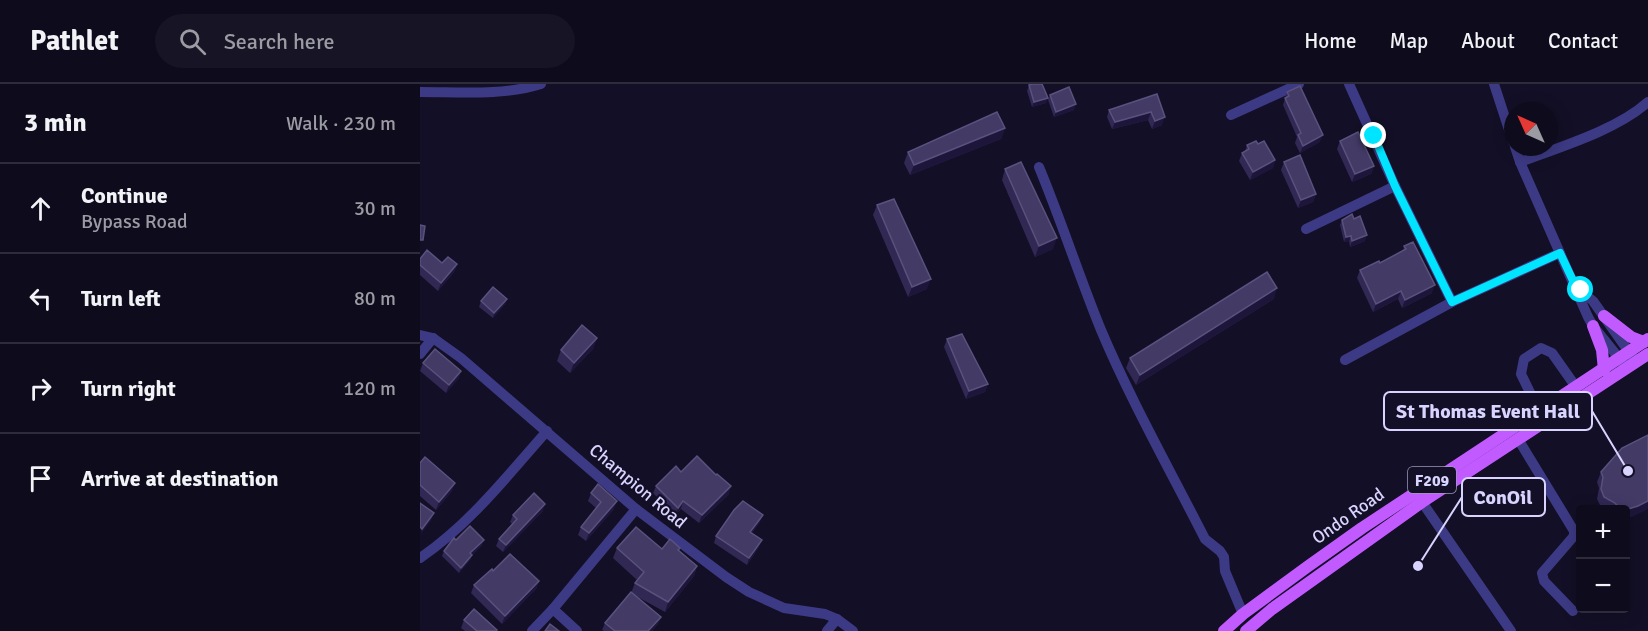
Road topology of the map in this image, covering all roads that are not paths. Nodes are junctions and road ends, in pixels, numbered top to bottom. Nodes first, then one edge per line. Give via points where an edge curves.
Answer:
1 (541, 84) edge
2 (1299, 84) edge
3 (1349, 84) edge
4 (1494, 84) edge
5 (420, 92) edge
6 (1648, 102) edge
7 (1231, 115) dead end
8 (1504, 115) edge
9 (1518, 156) edge
10 (1520, 162) junction
11 (1039, 167) dead end
12 (1395, 186) junction
13 (1306, 229) dead end
14 (1560, 253) junction
15 (1576, 287) junction
16 (1452, 302) junction
17 (1604, 316) junction
18 (1593, 326) junction
19 (420, 335) edge
20 (433, 338) junction
21 (1647, 345) edge
22 (420, 354) edge
23 (1345, 360) dead end
24 (1628, 360) junction
25 (1604, 370) junction
26 (1576, 387) junction
27 (1539, 411) junction
28 (547, 431) junction
29 (1518, 440) junction
30 (1422, 502) junction
31 (636, 509) junction
32 (1362, 528) junction
33 (1370, 539) junction
34 (420, 558) edge
35 (554, 609) junction
36 (1573, 611) dead end
37 (1243, 614) junction
38 (837, 619) junction
39 (532, 631) edge
40 (577, 631) edge
41 (827, 631) edge
42 (853, 631) edge
43 (1224, 631) edge
44 (1246, 631) edge
45 (1511, 631) edge

1 - 5 street via 477,93
2 - 7 street
3 - 12 street
4 - 8 street
6 - 10 street via 1616,124
9 - 10 street
10 - 14 street
11 - 37 street via 1105,339 1205,538 1224,557
12 - 13 street
12 - 16 street
14 - 15 street
14 - 16 street
15 - 17 street via 1588,295
15 - 18 street
16 - 23 street
17 - 21 main road
17 - 24 street
18 - 24 street
18 - 25 main road
19 - 20 street, Champion Road
20 - 22 street
20 - 28 street, Champion Road
21 - 24 main road, Ondo Road / F209
24 - 25 main road, Ondo Road / F209
24 - 29 main road, Ondo Road / F209
25 - 26 main road, Ondo Road / F209
26 - 27 main road, Ondo Road / F209
26 - 27 street via 1546,349 1524,359 1521,374
27 - 32 main road, Ondo Road / F209
28 - 31 street, Champion Road
28 - 34 street via 450,535
29 - 30 main road, Ondo Road / F209
29 - 36 street via 1574,531 1574,536 1542,573 1544,581
30 - 33 main road, Ondo Road / F209
30 - 45 street
31 - 35 street
31 - 38 street, Champion Road via 749,592 784,608
32 - 33 main road
32 - 37 main road, Ondo Road / F209
33 - 44 main road, Ondo Road / F209
35 - 39 street
35 - 40 street
37 - 43 main road, Ondo Road / F209
38 - 41 street
38 - 42 street, Champion Road

